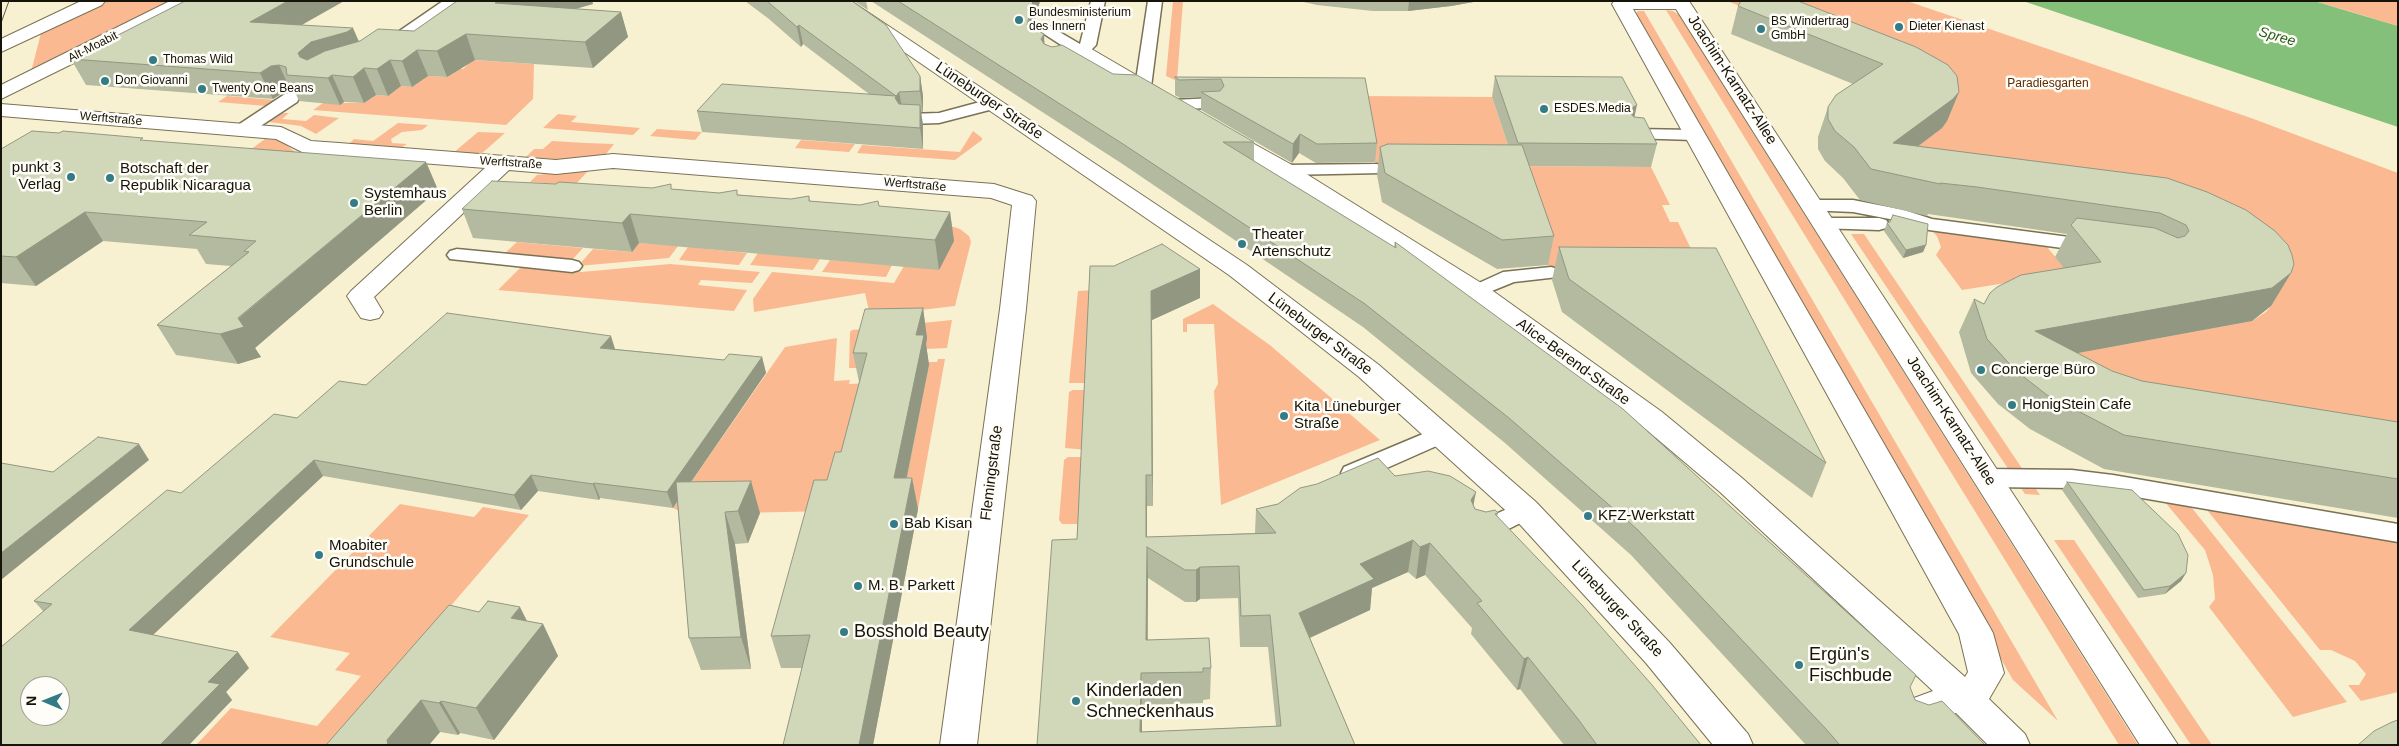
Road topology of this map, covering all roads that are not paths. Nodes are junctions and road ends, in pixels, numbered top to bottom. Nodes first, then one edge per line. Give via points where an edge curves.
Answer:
1 (96, 1) edge
2 (185, 1) edge
3 (453, 1) edge
4 (839, 1) edge
5 (1098, 1) edge
6 (1155, 1) edge
7 (1046, 30) dead end
8 (1, 46) edge
9 (1081, 50) junction
10 (373, 57) edge
11 (1054, 59) edge
12 (1143, 87) junction
13 (991, 92) junction
14 (1, 93) edge
15 (1117, 97) edge
16 (291, 98) edge
17 (1214, 103) edge
18 (1172, 105) junction
19 (1, 110) edge
20 (909, 119) edge
21 (244, 129) junction
22 (1636, 134) edge
23 (1694, 135) junction
24 (504, 163) junction
25 (1376, 169) dead end
26 (1284, 170) junction
27 (1024, 201) joint
28 (1818, 215) junction
29 (1879, 224) dead end
30 (2106, 248) edge
31 (457, 255) dead end
32 (572, 266) dead end
33 (1550, 273) dead end
34 (1477, 292) junction
35 (370, 312) dead end
36 (1442, 434) junction
37 (1988, 478) junction
38 (1334, 481) edge
39 (1525, 510) junction
40 (1480, 532) edge
41 (2398, 533) edge
42 (1960, 694) junction
43 (1916, 713) edge
44 (958, 745) edge
45 (1735, 745) edge
46 (2012, 745) edge
47 (2160, 745) edge

1 - 8 street
2 - 14 street, Alt-Moabit
3 - 10 lane
4 - 13 street, Lüneburger Straße via 968,87
5 - 9 lane via 1088,45
6 - 12 lane
7 - 9 lane
9 - 11 street
9 - 12 street, Alice-Berend-Straße
12 - 15 street
12 - 18 street, Alice-Berend-Straße
13 - 20 lane via 946,116
13 - 36 street, Lüneburger Straße via 1238,270 1370,371
16 - 21 lane
17 - 18 lane
18 - 26 street, Alice-Berend-Straße
19 - 21 street, Werftstraße
21 - 24 street, Werftstraße via 281,132 306,146
22 - 23 lane
23 - 28 street, Joachim-Karnatz-Allee via 1621,4 1682,4
23 - 42 street, Joachim-Karnatz-Allee via 1976,633 1986,673 1977,689
24 - 27 street, Werftstraße via 556,166 622,162 994,191
24 - 35 street via 360,296
25 - 26 lane
26 - 34 street, Alice-Berend-Straße
27 - 44 street, Flemingstraße
28 - 29 lane
28 - 30 lane via 1853,206 1930,224
28 - 37 street, Joachim-Karnatz-Allee
31 - 32 lane
33 - 34 lane via 1510,276
34 - 42 street, Alice-Berend-Straße via 1652,419 1724,479
36 - 38 lane
36 - 39 street, Lüneburger Straße
37 - 41 lane via 2072,479 2105,483
37 - 47 street, Joachim-Karnatz-Allee
39 - 40 lane
39 - 45 street, Lüneburger Straße via 1658,653
42 - 43 street, Joachim-Karnatz-Allee
42 - 46 street, Alice-Berend-Straße

